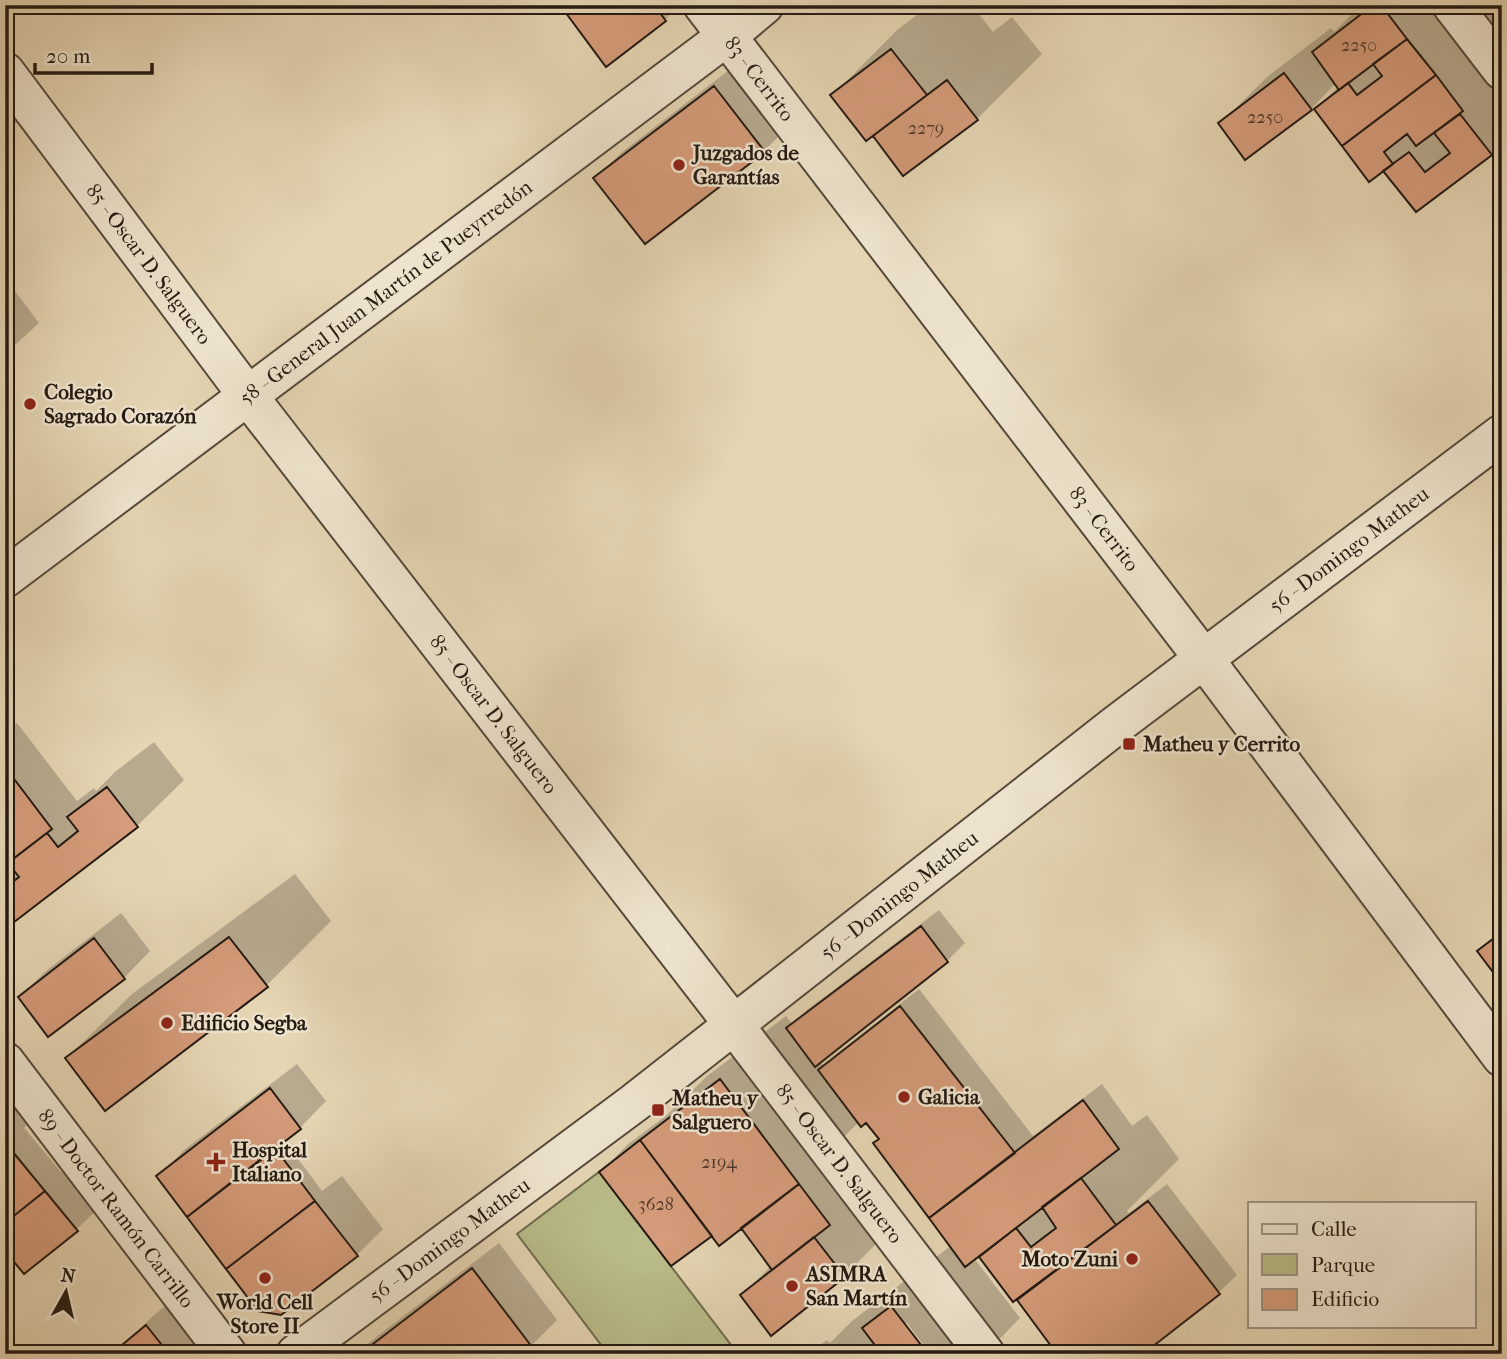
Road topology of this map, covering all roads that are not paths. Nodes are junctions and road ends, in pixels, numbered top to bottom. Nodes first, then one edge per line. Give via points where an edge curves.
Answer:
1 (703, 5) edge
2 (764, 5) edge
3 (1452, 5) edge
4 (727, 36) junction
5 (1502, 70) edge
6 (5, 72) edge
7 (248, 397) junction
8 (1502, 434) edge
9 (5, 578) edge
10 (1204, 659) junction
11 (734, 1025) junction
12 (1502, 1057) edge
13 (5, 1062) edge
14 (228, 1354) edge
15 (296, 1354) edge
16 (985, 1354) edge

1 - 4 street, 83 - Cerrito
2 - 4 street, 58 - General Juan Martín de Pueyrredón
3 - 5 street
4 - 7 street, 58 - General Juan Martín de Pueyrredón
4 - 10 street, 83 - Cerrito
6 - 7 street, 85 - Oscar D. Salguero
7 - 9 street, 58 - General Juan Martín de Pueyrredón
7 - 11 street, 85 - Oscar D. Salguero
8 - 10 street, 56 - Domingo Matheu
10 - 11 street, 56 - Domingo Matheu
10 - 12 street, 83 - Cerrito
11 - 15 street, 56 - Domingo Matheu
11 - 16 street, 85 - Oscar D. Salguero
13 - 14 street, 89 - Doctor Ramón Carrillo

